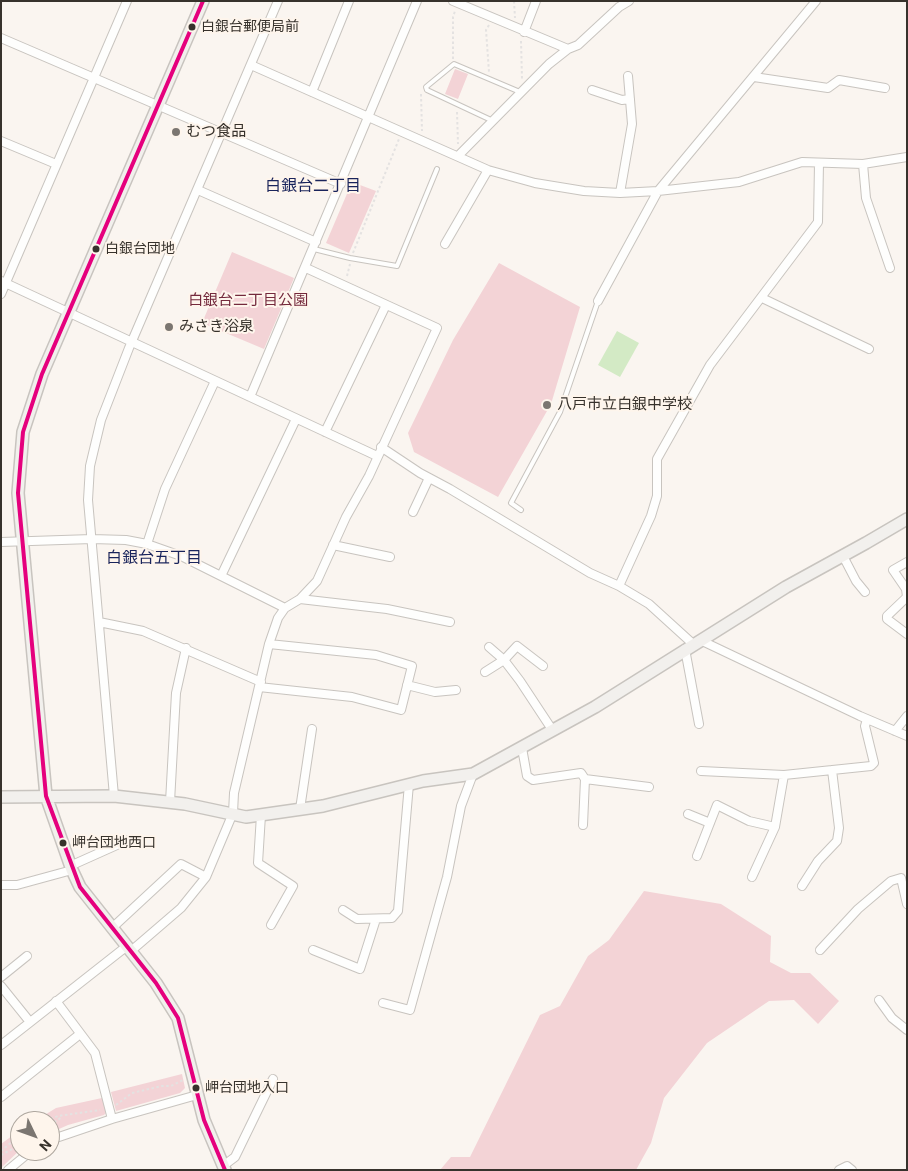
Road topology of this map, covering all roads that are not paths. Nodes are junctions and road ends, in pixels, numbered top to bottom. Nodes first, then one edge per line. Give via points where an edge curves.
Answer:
1 (127, 1) edge
2 (203, 1) edge
3 (278, 1) edge
4 (349, 1) edge
5 (417, 1) edge
6 (536, 1) edge
7 (630, 1) edge
8 (816, 1) edge
9 (455, 5) edge
10 (522, 34) junction
11 (1, 38) edge
12 (568, 50) junction
13 (251, 65) junction
14 (628, 76) dead end
15 (754, 76) junction
16 (94, 78) junction
17 (885, 88) dead end
18 (592, 90) dead end
19 (521, 91) junction
20 (312, 92) junction
21 (630, 99) junction
22 (158, 106) junction
23 (369, 117) junction
24 (491, 120) junction
25 (222, 133) junction
26 (1, 141) edge
27 (458, 155) junction
28 (907, 157) edge
29 (819, 163) junction
30 (56, 164) junction
31 (863, 164) junction
32 (437, 169) dead end
33 (488, 170) junction
34 (341, 184) junction
35 (198, 190) junction
36 (658, 191) junction
37 (620, 194) junction
38 (445, 244) dead end
39 (315, 246) junction
40 (306, 268) junction
41 (890, 268) dead end
42 (4, 282) edge
43 (1, 294) edge
44 (762, 298) junction
45 (598, 301) joint
46 (386, 305) junction
47 (68, 312) junction
48 (132, 342) junction
49 (869, 349) dead end
50 (214, 381) junction
51 (250, 397) junction
52 (296, 419) junction
53 (325, 432) junction
54 (381, 447) junction
55 (377, 456) junction
56 (429, 478) junction
57 (521, 510) dead end
58 (414, 512) dead end
59 (907, 519) edge
60 (92, 539) junction
61 (21, 540) junction
62 (1, 542) edge
63 (147, 544) junction
64 (334, 545) junction
65 (390, 556) dead end
66 (843, 556) junction
67 (907, 562) edge
68 (221, 576) junction
69 (619, 586) junction
70 (865, 592) dead end
71 (300, 599) junction
72 (284, 608) junction
73 (99, 622) junction
74 (450, 622) dead end
75 (907, 634) edge
76 (269, 644) junction
77 (693, 644) junction
78 (490, 647) dead end
79 (186, 648) junction
80 (504, 660) junction
81 (543, 666) dead end
82 (485, 672) dead end
83 (260, 685) junction
84 (407, 685) junction
85 (456, 690) dead end
86 (907, 716) edge
87 (867, 719) junction
88 (700, 724) dead end
89 (312, 729) dead end
90 (552, 730) junction
91 (895, 731) junction
92 (907, 736) edge
93 (522, 748) junction
94 (832, 770) junction
95 (701, 771) dead end
96 (473, 774) junction
97 (784, 775) junction
98 (585, 778) junction
99 (409, 784) junction
100 (649, 787) dead end
101 (46, 796) junction
102 (114, 796) junction
103 (1, 797) edge
104 (170, 802) junction
105 (300, 809) junction
106 (233, 814) junction
107 (688, 814) dead end
108 (261, 815) junction
109 (710, 823) junction
110 (583, 825) dead end
111 (775, 827) junction
112 (128, 840) dead end
113 (696, 856) dead end
114 (71, 868) junction
115 (206, 877) junction
116 (752, 877) dead end
117 (1, 885) edge
118 (802, 886) dead end
119 (907, 904) edge
120 (343, 910) dead end
121 (376, 919) junction
122 (272, 925) dead end
123 (112, 928) junction
124 (129, 949) junction
125 (313, 950) dead end
126 (820, 950) dead end
127 (26, 956) dead end
128 (1, 977) edge
129 (1, 986) edge
130 (878, 1000) dead end
131 (56, 1001) junction
132 (383, 1003) dead end
133 (30, 1022) junction
134 (907, 1030) edge
135 (80, 1034) junction
136 (1, 1045) edge
137 (273, 1079) dead end
138 (197, 1095) junction
139 (1, 1097) edge
140 (112, 1119) junction
141 (60, 1137) edge
142 (19, 1161) edge
143 (224, 1168) edge
144 (8, 1170) edge
145 (838, 1170) edge
146 (852, 1170) edge

1 - 16 street
2 - 22 street
3 - 13 street
4 - 20 street
5 - 23 street
6 - 10 street
7 - 12 street
8 - 15 street
9 - 10 street
10 - 12 street
11 - 16 street
12 - 19 street
13 - 20 street
13 - 25 street
14 - 21 street
15 - 17 street via 828,88 838,80
15 - 36 street
16 - 22 street
16 - 30 street
18 - 21 street via 622,100
19 - 24 street
19 - 24 lane via 454,64 426,87
20 - 23 street
21 - 37 street via 632,124
22 - 25 street
22 - 47 street
23 - 27 street
23 - 34 street
24 - 27 street
25 - 34 street
25 - 35 street
26 - 30 street
27 - 33 street
28 - 31 street
29 - 31 street
29 - 36 street via 802,162 739,182
29 - 44 street via 818,222
30 - 42 street
31 - 41 street via 866,198
32 - 39 lane via 397,266 350,258
33 - 37 street via 535,183
33 - 38 street
34 - 39 street
35 - 39 street
35 - 48 street
36 - 37 street
36 - 45 street
39 - 40 street
40 - 46 street
40 - 51 street
42 - 43 street
42 - 47 street
44 - 49 street
44 - 69 street via 710,365 657,459 657,496
45 - 57 lane via 560,412 511,503
46 - 53 street
46 - 54 street via 437,328
47 - 48 street
47 - 61 street via 42,374 23,432 18,493
48 - 50 street
48 - 60 street via 101,420 90,466 88,500
50 - 51 street
50 - 63 street via 165,490
51 - 52 street
52 - 53 street
52 - 68 street
53 - 55 street
54 - 55 street
54 - 56 street
55 - 64 street
56 - 58 street
56 - 69 street via 590,573
59 - 66 street
60 - 61 street
60 - 63 street
60 - 73 street
61 - 62 street
61 - 101 street
63 - 68 street
64 - 65 street
64 - 71 street via 317,582
66 - 70 street
66 - 77 street
67 - 75 street via 893,570 907,596 887,616
68 - 72 street
69 - 77 street via 649,604
71 - 72 street
71 - 74 street via 387,609
72 - 76 street
73 - 79 street via 143,631
73 - 102 street
76 - 83 street
76 - 84 street via 376,655 412,666
77 - 87 street
77 - 88 street
77 - 90 street via 595,707
78 - 80 street
79 - 83 street
79 - 104 street via 176,693
80 - 81 street via 517,646
80 - 82 street
80 - 90 street
83 - 84 street via 352,697 401,710
83 - 106 street via 234,793
84 - 85 street via 435,692
86 - 91 street
87 - 91 street
87 - 94 street via 865,726 874,763
89 - 105 street
90 - 93 street
91 - 92 street
93 - 96 street
93 - 98 street via 527,776 533,780 581,773
94 - 97 street
94 - 118 street via 839,828 837,841 818,861
95 - 97 street
96 - 99 street
96 - 132 street via 461,806 447,877 410,1010
97 - 111 street
98 - 100 street
98 - 110 street
99 - 105 street
99 - 121 street via 398,911 392,918
101 - 102 street
101 - 103 street
101 - 114 street
102 - 104 street
104 - 106 street
105 - 108 street
106 - 108 street via 246,817
106 - 115 street
107 - 109 street
108 - 122 street via 258,863 294,886
109 - 111 street via 717,805 748,821
109 - 113 street
111 - 116 street
112 - 114 street
114 - 117 street via 17,885
114 - 123 street via 90,901
115 - 123 street via 181,864
115 - 124 street via 181,908
119 - 126 street via 901,878 891,881 858,909
120 - 121 street via 357,919
121 - 125 street via 360,968
123 - 124 street
124 - 131 street
124 - 138 street via 178,1018
127 - 128 street
129 - 133 street
130 - 134 street
131 - 133 street
131 - 135 street
133 - 136 street
135 - 139 street
135 - 140 street via 95,1053
137 - 143 street via 235,1157
138 - 140 street
138 - 143 street
140 - 141 street
142 - 144 street
145 - 146 street via 847,1166

